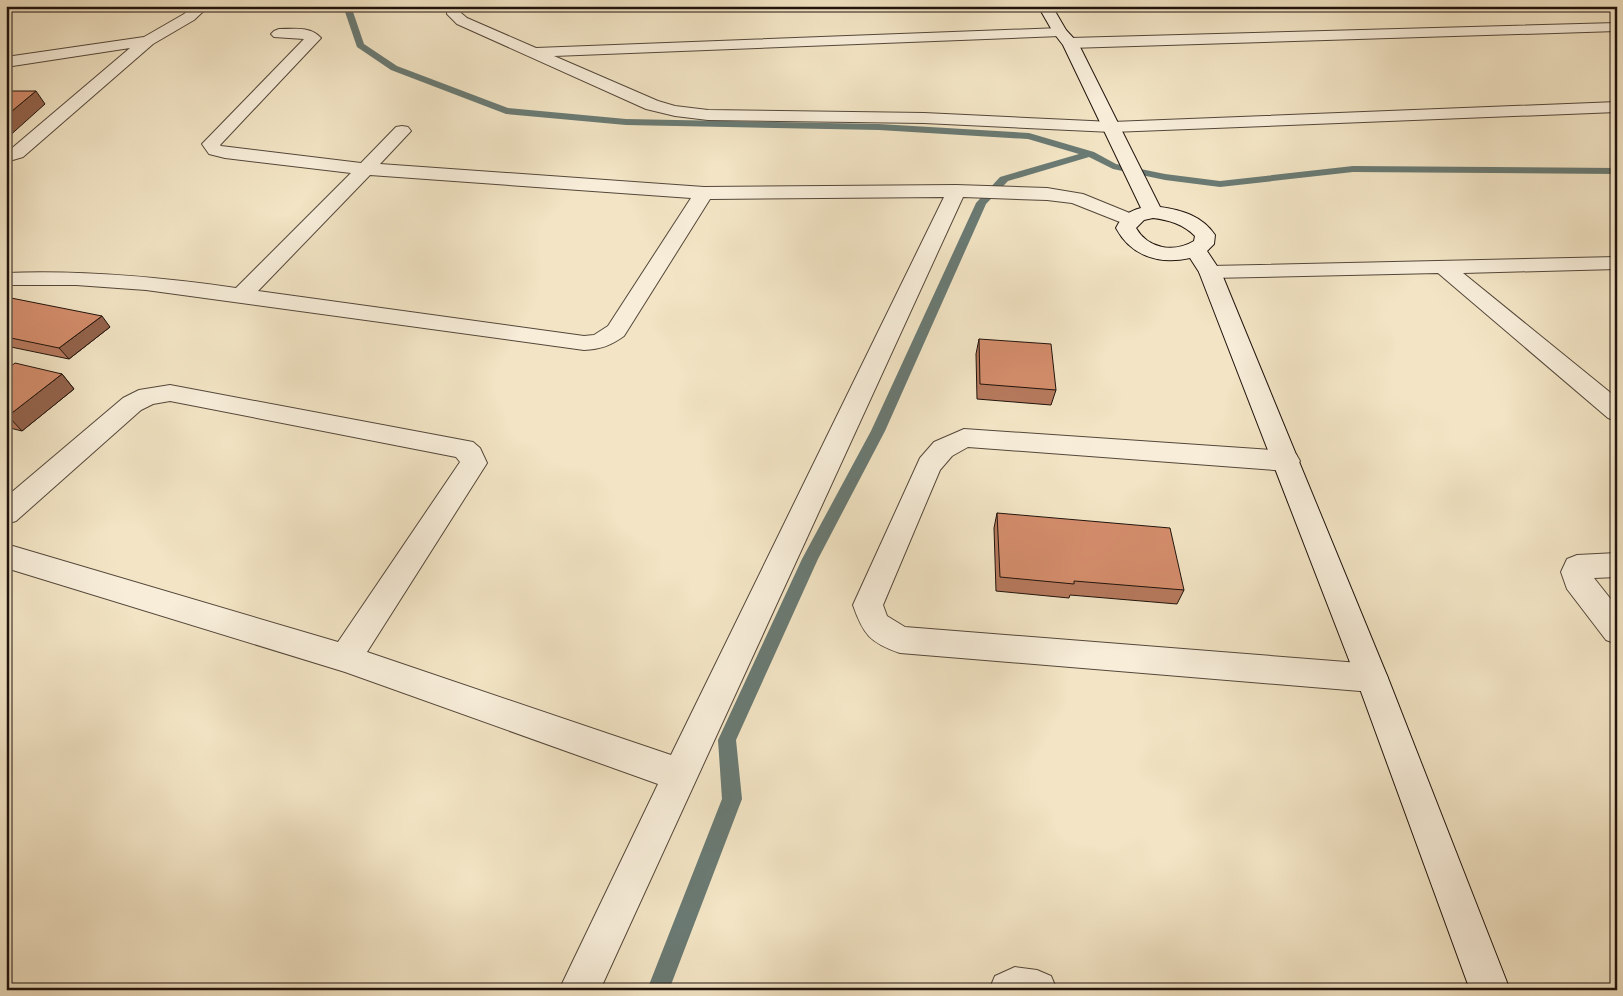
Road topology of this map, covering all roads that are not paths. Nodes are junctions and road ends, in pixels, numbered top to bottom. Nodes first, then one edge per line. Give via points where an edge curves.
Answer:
1 (202, 6) edge
2 (454, 6) edge
3 (1045, 6) edge
4 (1593, 11) dead end
5 (1617, 26) edge
6 (279, 34) dead end
7 (1065, 38) junction
8 (148, 42) junction
9 (532, 53) junction
10 (6, 62) edge
11 (1617, 107) edge
12 (1112, 127) junction
13 (402, 131) dead end
14 (6, 157) edge
15 (366, 169) junction
16 (963, 191) junction
17 (704, 193) junction
18 (1153, 212) junction
19 (1130, 220) junction
20 (1203, 261) junction
21 (1617, 263) edge
22 (1442, 266) junction
23 (30, 277) junction
24 (6, 279) edge
25 (6, 294) edge
26 (241, 295) junction
27 (1617, 412) edge
28 (1287, 462) junction
29 (6, 513) edge
30 (6, 556) edge
31 (1617, 565) edge
32 (1617, 631) edge
33 (345, 658) junction
34 (1372, 678) junction
35 (680, 775) junction
36 (579, 990) edge
37 (1009, 990) edge
38 (1037, 990) edge
39 (1490, 990) edge

1 - 8 street
2 - 9 street via 454,14 462,22
3 - 7 street
4 - 5 street
5 - 7 street
6 - 15 street via 307,34 313,38 211,144 215,150 225,153
7 - 9 street
7 - 12 street
8 - 10 street
8 - 14 street via 17,153
9 - 12 street via 652,105 674,111 708,115 924,118
11 - 12 street
12 - 18 street
13 - 15 street
15 - 17 street
15 - 26 street
16 - 17 street
16 - 19 street via 1076,198
16 - 35 street
17 - 26 street via 616,331 600,342 584,344
18 - 19 street
18 - 20 street via 1185,218 1197,226 1205,235
19 - 20 street via 1126,228 1138,244 1152,251 1183,254
20 - 22 street
20 - 28 street
21 - 22 street
22 - 27 street
23 - 24 street
23 - 25 street
23 - 26 street via 124,281
28 - 34 street
28 - 34 street via 964,438 942,449 929,465 868,606 875,624 900,640
29 - 33 street via 132,404 148,396 170,393 464,449 472,455 474,463
30 - 33 street
31 - 32 street via 1577,567 1576,572 1578,580
33 - 35 street
34 - 39 street
35 - 36 street
37 - 38 street via 1015,987

